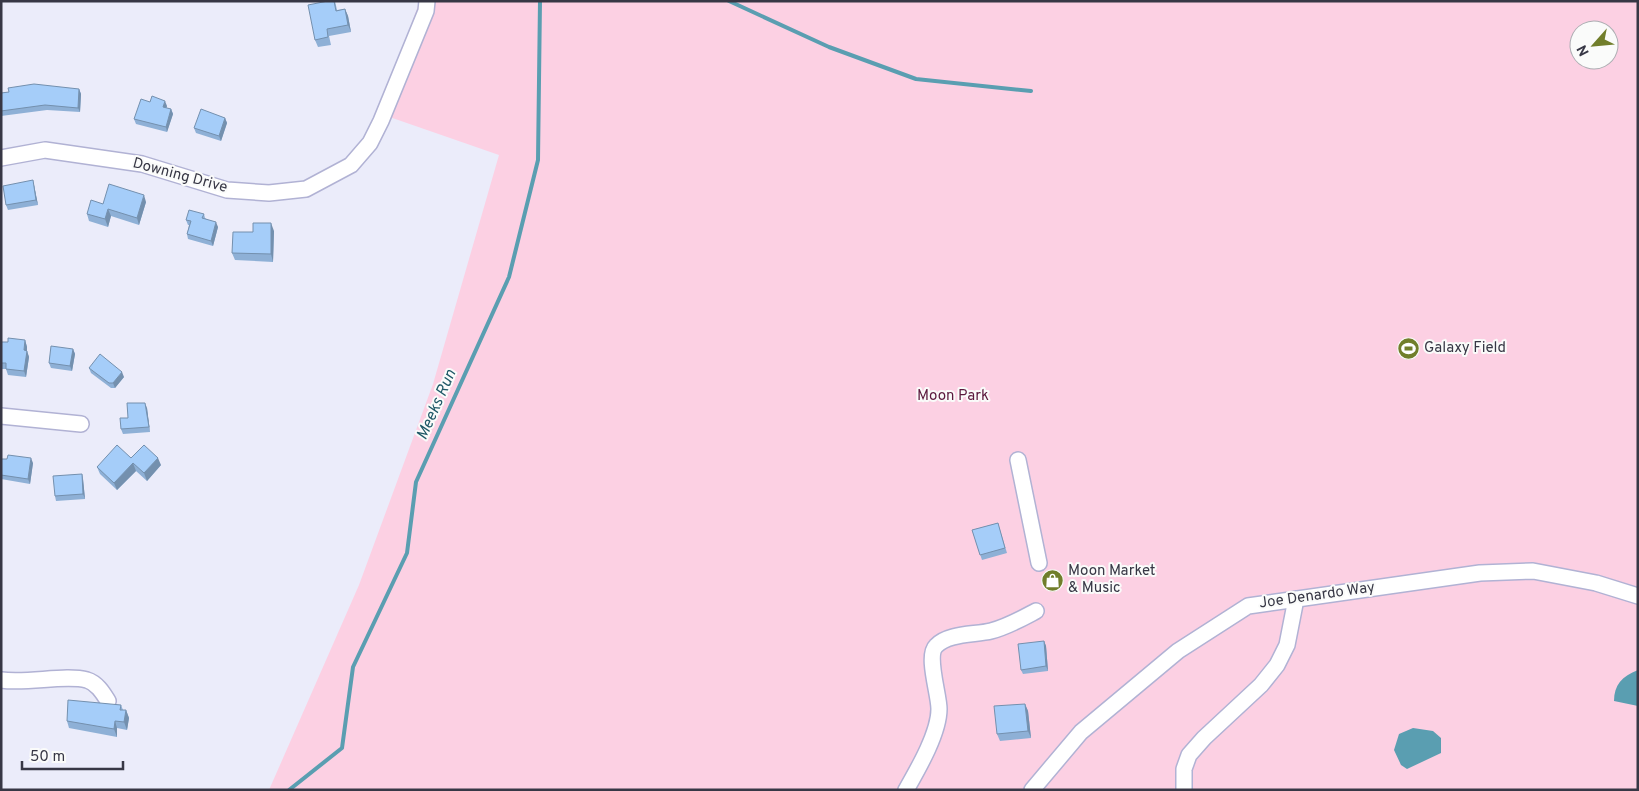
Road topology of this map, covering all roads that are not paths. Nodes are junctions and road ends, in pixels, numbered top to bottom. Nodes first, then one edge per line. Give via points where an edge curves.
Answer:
1 (427, 1) edge
2 (1, 158) edge
3 (1, 416) edge
4 (81, 424) dead end
5 (1018, 460) dead end
6 (1039, 563) dead end
7 (1638, 596) edge
8 (1296, 600) junction
9 (1036, 611) dead end
10 (1, 680) edge
11 (108, 702) edge
12 (906, 790) edge
13 (1032, 790) edge
14 (1184, 790) edge

1 - 2 street, Downing Drive via 426,11 382,121 370,142 351,166 306,189 269,193 227,190 142,164 45,150
3 - 4 street
5 - 6 street
7 - 8 street, Joe Denardo Way via 1596,583 1533,571 1480,573
8 - 13 street, Joe Denardo Way via 1248,606 1178,651 1081,732
8 - 14 street via 1287,644 1277,666 1189,755 1184,769
9 - 12 street via 999,628 935,646 932,662 939,710 934,731
10 - 11 street via 88,680 100,688

